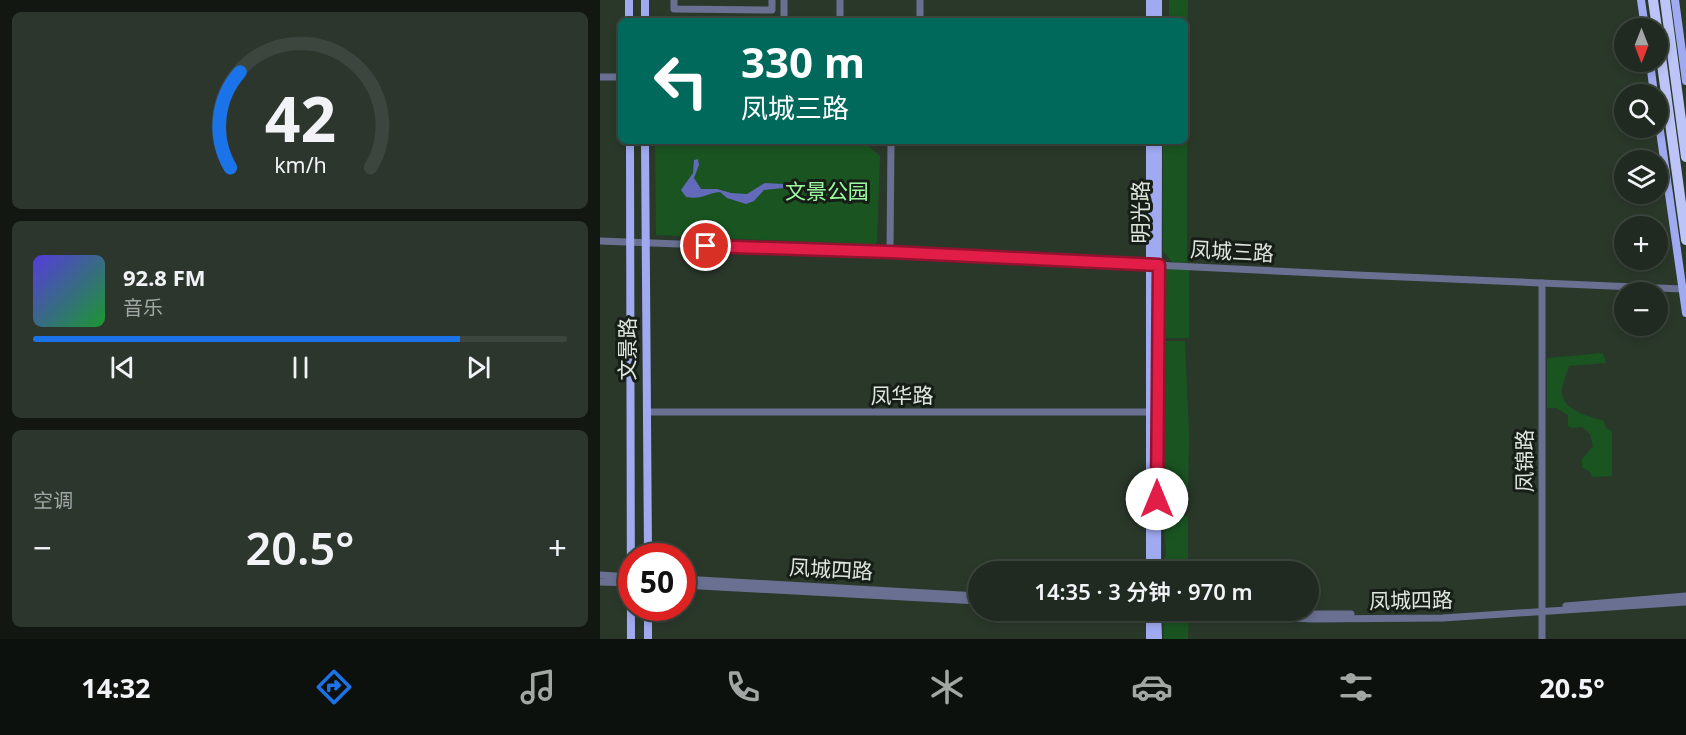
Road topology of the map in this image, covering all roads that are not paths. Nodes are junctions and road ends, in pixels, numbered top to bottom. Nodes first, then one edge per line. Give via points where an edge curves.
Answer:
1 (629, 0) edge
2 (645, 0) edge
3 (674, 0) edge
4 (772, 0) edge
5 (784, 0) edge
6 (840, 0) edge
7 (920, 0) edge
8 (1150, 0) edge
9 (1158, 0) edge
10 (1641, 0) edge
11 (1653, 0) edge
12 (1665, 0) edge
13 (1675, 0) edge
14 (784, 17) dead end
15 (629, 18) edge
16 (645, 18) edge
17 (840, 18) edge
18 (920, 18) edge
19 (1150, 18) edge
20 (1158, 18) edge
21 (1644, 18) edge
22 (1656, 18) edge
23 (1663, 72) edge
24 (600, 76) edge
25 (618, 76) edge
26 (1686, 81) edge
27 (1661, 138) edge
28 (630, 144) edge
29 (645, 144) edge
30 (891, 144) edge
31 (1150, 144) edge
32 (1158, 144) edge
33 (1686, 157) edge
34 (1686, 240) edge
35 (600, 241) edge
36 (631, 242) junction
37 (646, 243) junction
38 (890, 252) junction
39 (1154, 265) junction
40 (1542, 283) junction
41 (1682, 289) junction
42 (1686, 313) edge
43 (647, 412) junction
44 (1154, 412) junction
45 (631, 543) edge
46 (648, 543) edge
47 (1150, 561) edge
48 (1157, 561) edge
49 (600, 575) edge
50 (618, 578) edge
51 (696, 580) edge
52 (618, 581) edge
53 (600, 582) edge
54 (696, 586) edge
55 (968, 595) edge
56 (1686, 596) edge
57 (968, 600) edge
58 (1686, 602) edge
59 (1541, 610) junction
60 (1319, 614) edge
61 (1319, 619) edge
62 (631, 621) edge
63 (648, 621) edge
64 (1150, 621) edge
65 (1157, 621) edge
66 (631, 639) edge
67 (648, 639) edge
68 (1150, 639) edge
69 (1158, 639) edge
70 (1542, 639) edge

1 - 15 main road
2 - 16 main road
3 - 4 street via 674,9 772,10
5 - 14 street
6 - 17 street
7 - 18 street
8 - 19 main road
9 - 20 main road
10 - 21 main road
11 - 22 highway
12 - 33 highway
13 - 26 main road
23 - 34 highway
24 - 25 street
27 - 41 main road
28 - 36 main road, 文景路
29 - 37 main road, 文景路
30 - 38 street
31 - 39 main road, 明光路
32 - 39 main road, 明光路
35 - 36 street, 凤城三路
36 - 37 street, 凤城三路
36 - 45 main road, 文景路
37 - 38 street, 凤城三路
37 - 43 main road, 文景路
38 - 39 street, 凤城三路
39 - 40 street, 凤城三路
39 - 44 main road, 明光路
40 - 41 street, 凤城三路
40 - 59 street, 凤锦路
41 - 42 main road
43 - 44 street, 凤华路
43 - 46 main road, 文景路
44 - 47 main road, 明光路
44 - 48 main road, 明光路
49 - 50 street
51 - 55 street, 凤城四路
52 - 53 street
54 - 57 street, 凤城四路
56 - 59 street, 凤城四路
58 - 59 street, 凤城四路
59 - 60 street, 凤城四路
59 - 61 street, 凤城四路 via 1443,618
59 - 70 street, 凤锦路
62 - 66 main road, 文景路
63 - 67 main road
64 - 68 main road
65 - 69 main road

